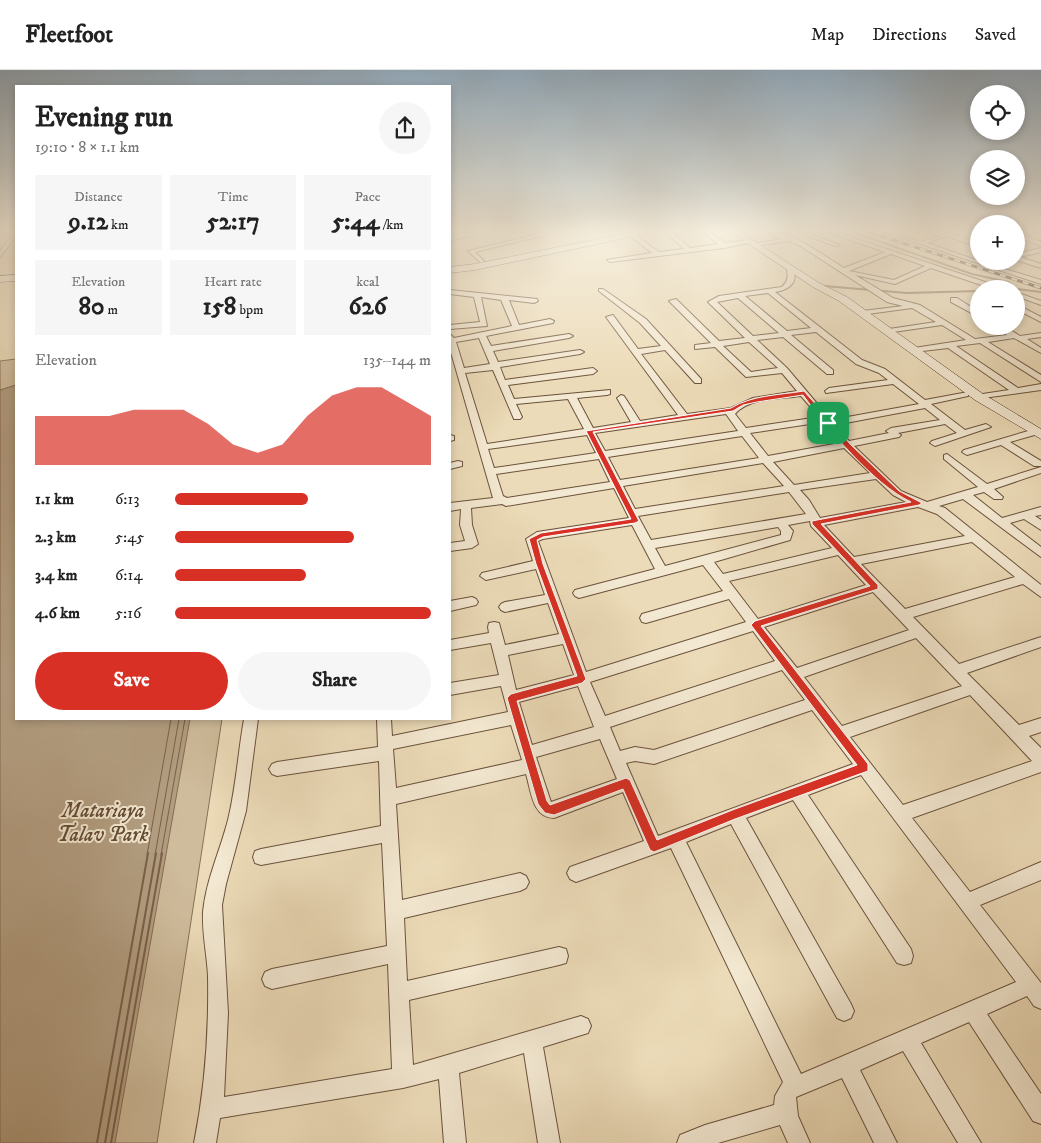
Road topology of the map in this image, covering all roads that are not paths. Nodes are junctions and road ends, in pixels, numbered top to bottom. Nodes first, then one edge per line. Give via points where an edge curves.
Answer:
1 (791, 280) edge
2 (808, 280) edge
3 (859, 280) edge
4 (886, 280) edge
5 (899, 280) edge
6 (816, 285) junction
7 (601, 290) dead end
8 (769, 291) junction
9 (451, 292) edge
10 (477, 295) junction
11 (739, 295) junction
12 (504, 298) junction
13 (1025, 299) edge
14 (954, 300) dead end
15 (534, 301) dead end
16 (673, 301) dead end
17 (1041, 303) edge
18 (914, 306) junction
19 (970, 310) edge
20 (1025, 311) edge
21 (863, 312) junction
22 (610, 317) dead end
23 (1041, 320) edge
24 (550, 322) dead end
25 (943, 322) junction
26 (451, 327) edge
27 (516, 328) junction
28 (818, 329) junction
29 (889, 331) junction
30 (785, 334) junction
31 (482, 335) junction
32 (1013, 335) edge
33 (1041, 335) edge
34 (569, 336) dead end
35 (1016, 337) junction
36 (451, 338) edge
37 (751, 338) junction
38 (451, 341) edge
39 (976, 341) junction
40 (717, 344) junction
41 (949, 345) junction
42 (698, 346) dead end
43 (667, 347) junction
44 (488, 349) junction
45 (914, 350) junction
46 (1041, 351) edge
47 (580, 352) dead end
48 (636, 352) junction
49 (495, 366) junction
50 (784, 370) junction
51 (593, 371) dead end
52 (461, 372) junction
53 (830, 372) dead end
54 (1041, 378) edge
55 (698, 381) dead end
56 (895, 381) junction
57 (502, 383) junction
58 (1041, 387) edge
59 (829, 391) dead end
60 (1017, 391) junction
61 (607, 392) dead end
62 (804, 393) junction
63 (964, 394) junction
64 (571, 396) junction
65 (979, 397) junction
66 (621, 398) dead end
67 (510, 402) junction
68 (925, 404) junction
69 (733, 410) junction
70 (517, 417) dead end
71 (684, 417) junction
72 (948, 421) junction
73 (828, 423) junction
74 (637, 424) junction
75 (986, 427) dead end
76 (843, 429) dead end
77 (589, 431) junction
78 (744, 432) junction
79 (1036, 433) edge
80 (964, 434) junction
81 (1003, 442) junction
82 (935, 443) dead end
83 (848, 446) junction
84 (483, 447) junction
85 (967, 452) dead end
86 (602, 456) junction
87 (947, 456) dead end
88 (766, 460) junction
89 (1040, 467) edge
90 (491, 472) junction
91 (878, 475) junction
92 (616, 484) junction
93 (986, 487) junction
94 (792, 489) junction
95 (964, 494) junction
96 (998, 497) dead end
97 (501, 501) junction
98 (923, 504) junction
99 (466, 505) junction
100 (451, 507) edge
101 (1041, 511) edge
102 (1026, 515) junction
103 (633, 517) junction
104 (813, 520) junction
105 (1000, 522) junction
106 (781, 523) junction
107 (1041, 526) edge
108 (975, 538) junction
109 (648, 545) junction
110 (451, 548) edge
111 (841, 550) junction
112 (1041, 553) edge
113 (706, 560) junction
114 (852, 562) junction
115 (540, 564) junction
116 (662, 572) junction
117 (486, 576) dead end
118 (721, 579) junction
119 (1025, 579) junction
120 (875, 587) junction
121 (579, 592) dead end
122 (1041, 592) edge
123 (732, 593) junction
124 (552, 598) junction
125 (472, 602) dead end
126 (451, 606) edge
127 (505, 608) dead end
128 (902, 615) junction
129 (646, 618) dead end
130 (755, 625) junction
131 (918, 632) junction
132 (567, 638) junction
133 (497, 639) junction
134 (1041, 642) edge
135 (451, 644) edge
136 (789, 669) junction
137 (956, 671) junction
138 (507, 679) junction
139 (582, 679) junction
140 (972, 688) junction
141 (451, 689) edge
142 (511, 698) junction
143 (815, 703) junction
144 (516, 717) junction
145 (251, 720) edge
146 (384, 720) edge
147 (1041, 725) edge
148 (602, 728) junction
149 (839, 734) junction
150 (1016, 734) junction
151 (386, 749) junction
152 (529, 759) junction
153 (616, 759) junction
154 (1041, 759) edge
155 (1041, 765) edge
156 (864, 767) junction
157 (277, 769) dead end
158 (626, 783) junction
159 (797, 792) junction
160 (388, 798) junction
161 (735, 814) junction
162 (900, 814) junction
163 (390, 833) junction
164 (675, 838) junction
165 (654, 846) junction
166 (261, 858) dead end
167 (1041, 871) edge
168 (576, 873) dead end
169 (520, 882) dead end
170 (967, 902) junction
171 (394, 911) junction
172 (396, 953) junction
173 (558, 956) dead end
174 (904, 956) dead end
175 (272, 979) dead end
176 (1036, 992) edge
177 (398, 993) junction
178 (974, 1010) junction
179 (844, 1011) dead end
180 (581, 1026) dead end
181 (908, 1038) junction
182 (532, 1040) junction
183 (846, 1064) junction
184 (448, 1066) junction
185 (403, 1078) junction
186 (796, 1087) junction
187 (784, 1108) junction
188 (213, 1109) junction
189 (1041, 1113) edge
190 (700, 1141) edge
191 (205, 1143) edge
192 (455, 1143) edge
193 (549, 1143) edge
194 (799, 1143) edge
195 (886, 1143) edge
196 (970, 1143) edge

1 - 8 street via 788,286
2 - 6 street
3 - 18 street via 895,302
4 - 5 street
6 - 21 street
6 - 63 street
7 - 43 street via 643,321
8 - 11 street
8 - 28 street
9 - 10 street
10 - 12 street
10 - 26 street via 484,324
11 - 30 street
11 - 37 street via 715,298 712,302
12 - 15 street
12 - 27 street
13 - 17 street
14 - 19 street
16 - 40 street
18 - 21 street
18 - 25 street
20 - 23 street
21 - 29 street
22 - 48 street
24 - 27 street
25 - 29 street
25 - 39 street
27 - 31 street
28 - 30 street
28 - 56 street via 859,362 882,371
29 - 45 street
30 - 37 street
30 - 53 street
31 - 36 street
31 - 44 street
32 - 35 street
33 - 35 street
34 - 44 street
35 - 39 street
35 - 46 street
37 - 40 street
37 - 50 street
38 - 52 street
39 - 41 street
39 - 54 street
40 - 42 street
40 - 50 street via 749,375
41 - 45 street
41 - 60 street
43 - 48 street
43 - 55 street
44 - 49 street
45 - 65 street
47 - 49 street
48 - 71 street
49 - 52 street
49 - 57 street
50 - 62 street
51 - 57 street
52 - 84 street
56 - 59 street
56 - 68 street
57 - 67 street
58 - 60 street
60 - 65 street
61 - 64 street
62 - 69 street via 752,401
62 - 73 street
63 - 68 street
63 - 79 street
64 - 67 street
64 - 77 street
65 - 79 street
66 - 74 street
67 - 70 street
68 - 72 street
68 - 73 street
69 - 71 street
69 - 78 street via 730,411 731,417
71 - 74 street
72 - 80 street
72 - 83 street
73 - 76 street
73 - 78 street via 806,422
73 - 83 street
74 - 77 street
75 - 80 street
77 - 84 street
77 - 86 street
78 - 86 street
78 - 88 street
79 - 81 street
80 - 82 street
81 - 85 street
81 - 89 street
83 - 88 street
83 - 91 street
84 - 90 street
86 - 90 street
86 - 92 street
87 - 93 street
88 - 92 street
88 - 94 street
89 - 93 street
90 - 97 street
91 - 94 street
91 - 98 street via 904,498
92 - 97 street via 521,501
92 - 103 street
93 - 95 street
93 - 96 street
94 - 103 street
94 - 104 street
95 - 98 street
95 - 105 street
97 - 99 street
98 - 104 street
98 - 108 street via 941,511
99 - 100 street
99 - 110 street via 466,525 472,544
101 - 102 street
102 - 105 street
102 - 107 street
103 - 109 street
103 - 115 street via 536,536 532,542
104 - 106 street
104 - 111 street
105 - 112 street
106 - 109 street
106 - 113 street via 787,531 786,537
108 - 114 street
108 - 119 street
109 - 116 street
111 - 114 street
111 - 118 street
113 - 116 street
113 - 118 street
114 - 120 street
115 - 117 street
115 - 124 street
116 - 121 street
118 - 123 street
119 - 122 street
119 - 128 street
120 - 128 street
120 - 130 street
123 - 129 street
123 - 130 street
124 - 127 street
124 - 132 street
125 - 126 street
128 - 131 street
130 - 136 street
130 - 139 street
131 - 136 street
131 - 137 street
132 - 133 street
132 - 139 street
133 - 135 street
133 - 138 street
134 - 137 street
136 - 143 street
136 - 148 street
137 - 140 street
138 - 141 street
138 - 142 street
139 - 142 street
139 - 148 street
140 - 149 street
140 - 150 street
142 - 144 street
143 - 149 street
143 - 153 street via 654,757 636,754
144 - 151 street
144 - 152 street
145 - 188 street via 239,809 212,905 217,967 218,1059
146 - 151 street
147 - 150 street
148 - 152 street
148 - 153 street
149 - 156 street
150 - 154 street
151 - 157 street
151 - 160 street
152 - 158 street via 543,804 548,810
152 - 160 street
153 - 158 street
155 - 162 street
156 - 159 street
156 - 162 street
158 - 165 street
159 - 161 street
159 - 174 street
160 - 163 street
161 - 164 street
161 - 179 street
162 - 170 street
163 - 166 street
163 - 171 street
164 - 165 street
164 - 186 street
165 - 168 street
167 - 170 street
169 - 171 street
170 - 176 street
171 - 172 street
172 - 175 street
172 - 177 street
173 - 177 street
176 - 178 street
177 - 185 street
178 - 181 street
178 - 189 street
180 - 182 street
181 - 183 street
181 - 196 street
182 - 184 street
182 - 193 street
183 - 186 street
183 - 195 street
184 - 185 street
184 - 192 street
185 - 188 street
186 - 187 street via 784,1097
187 - 190 street via 786,1113
187 - 194 street
188 - 191 street

